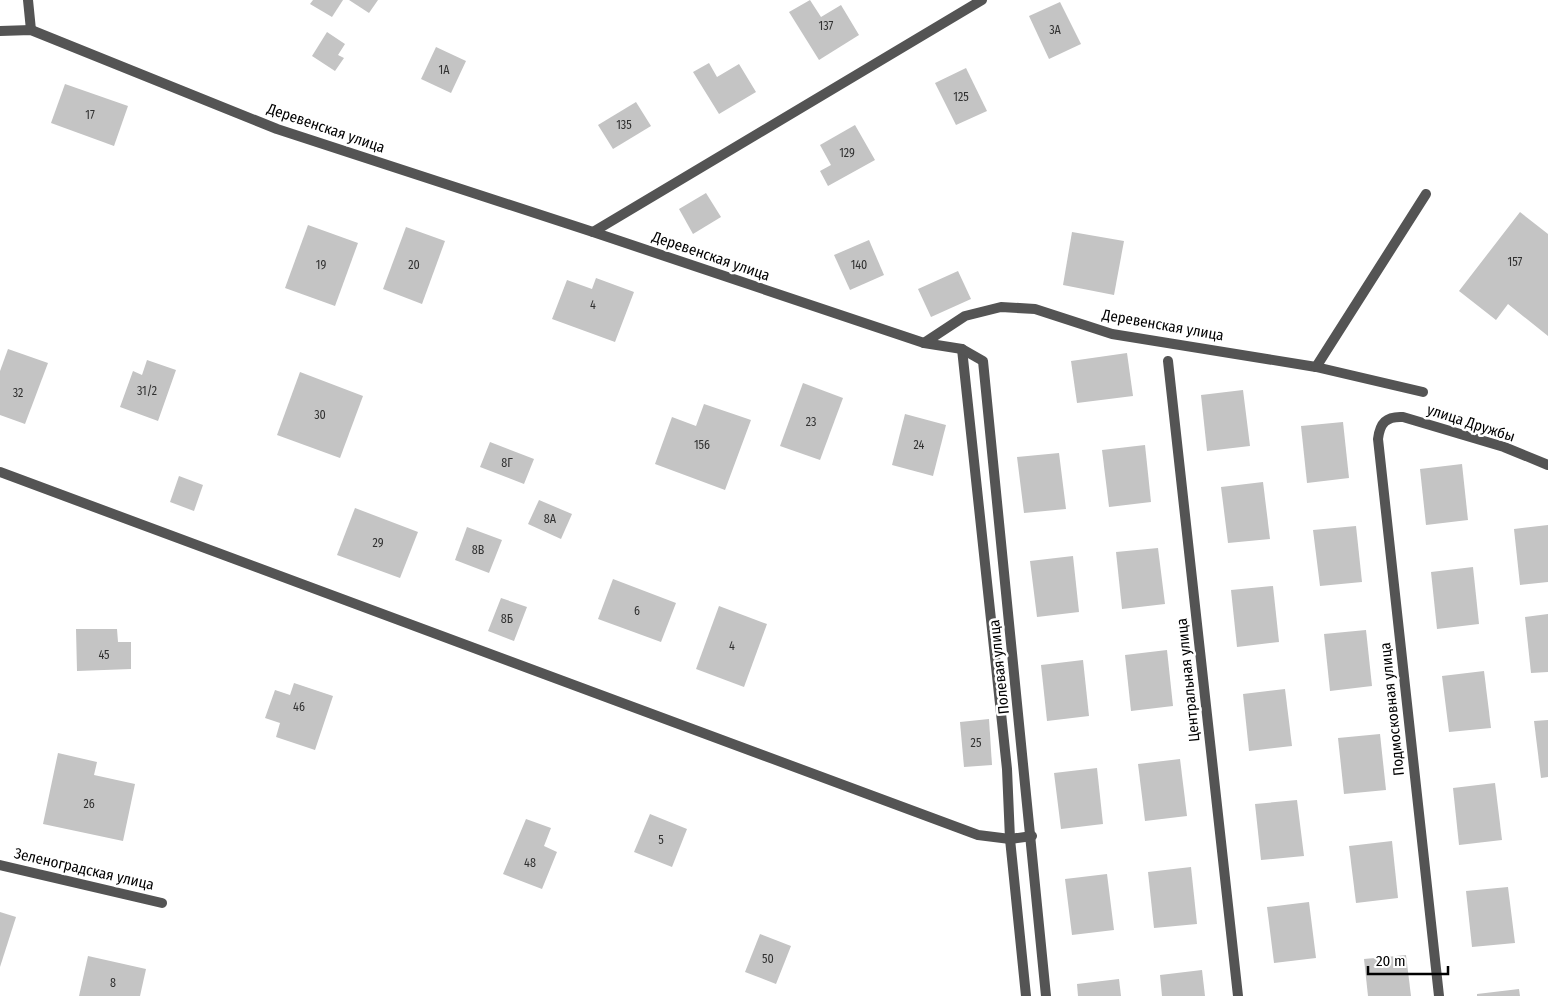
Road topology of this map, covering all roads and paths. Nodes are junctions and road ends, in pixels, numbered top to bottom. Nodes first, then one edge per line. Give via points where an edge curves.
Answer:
1 (28, 0) edge
2 (982, 0) edge
3 (31, 30) junction
4 (0, 31) edge
5 (1426, 194) dead end
6 (593, 232) junction
7 (924, 343) junction
8 (962, 349) junction
9 (1168, 361) dead end
10 (1316, 367) junction
11 (1423, 392) dead end
12 (1384, 420) joint
13 (1548, 465) edge
14 (0, 472) edge
15 (1032, 836) junction
16 (1010, 839) junction
17 (0, 865) edge
18 (162, 903) dead end
19 (1026, 996) edge
20 (1046, 996) edge
21 (1238, 996) edge
22 (1439, 996) edge

1 - 3 street
2 - 6 street
3 - 4 street, Деревенская улица
3 - 6 street, Деревенская улица via 277,129
5 - 10 street
6 - 7 street, Деревенская улица
7 - 8 street
7 - 10 street, Деревенская улица via 965,316 1001,307 1035,308 1112,334
8 - 15 street, Полевая улица via 984,361
8 - 16 street via 1007,769
9 - 21 street, Центральная улица
10 - 11 street, Деревенская улица
12 - 13 street, улица Дружбы via 1403,417
12 - 22 street, Подмосковная улица via 1378,440
14 - 16 street via 978,835
15 - 16 street
15 - 20 street, Полевая улица
16 - 19 street
17 - 18 street, Зеленоградская улица

